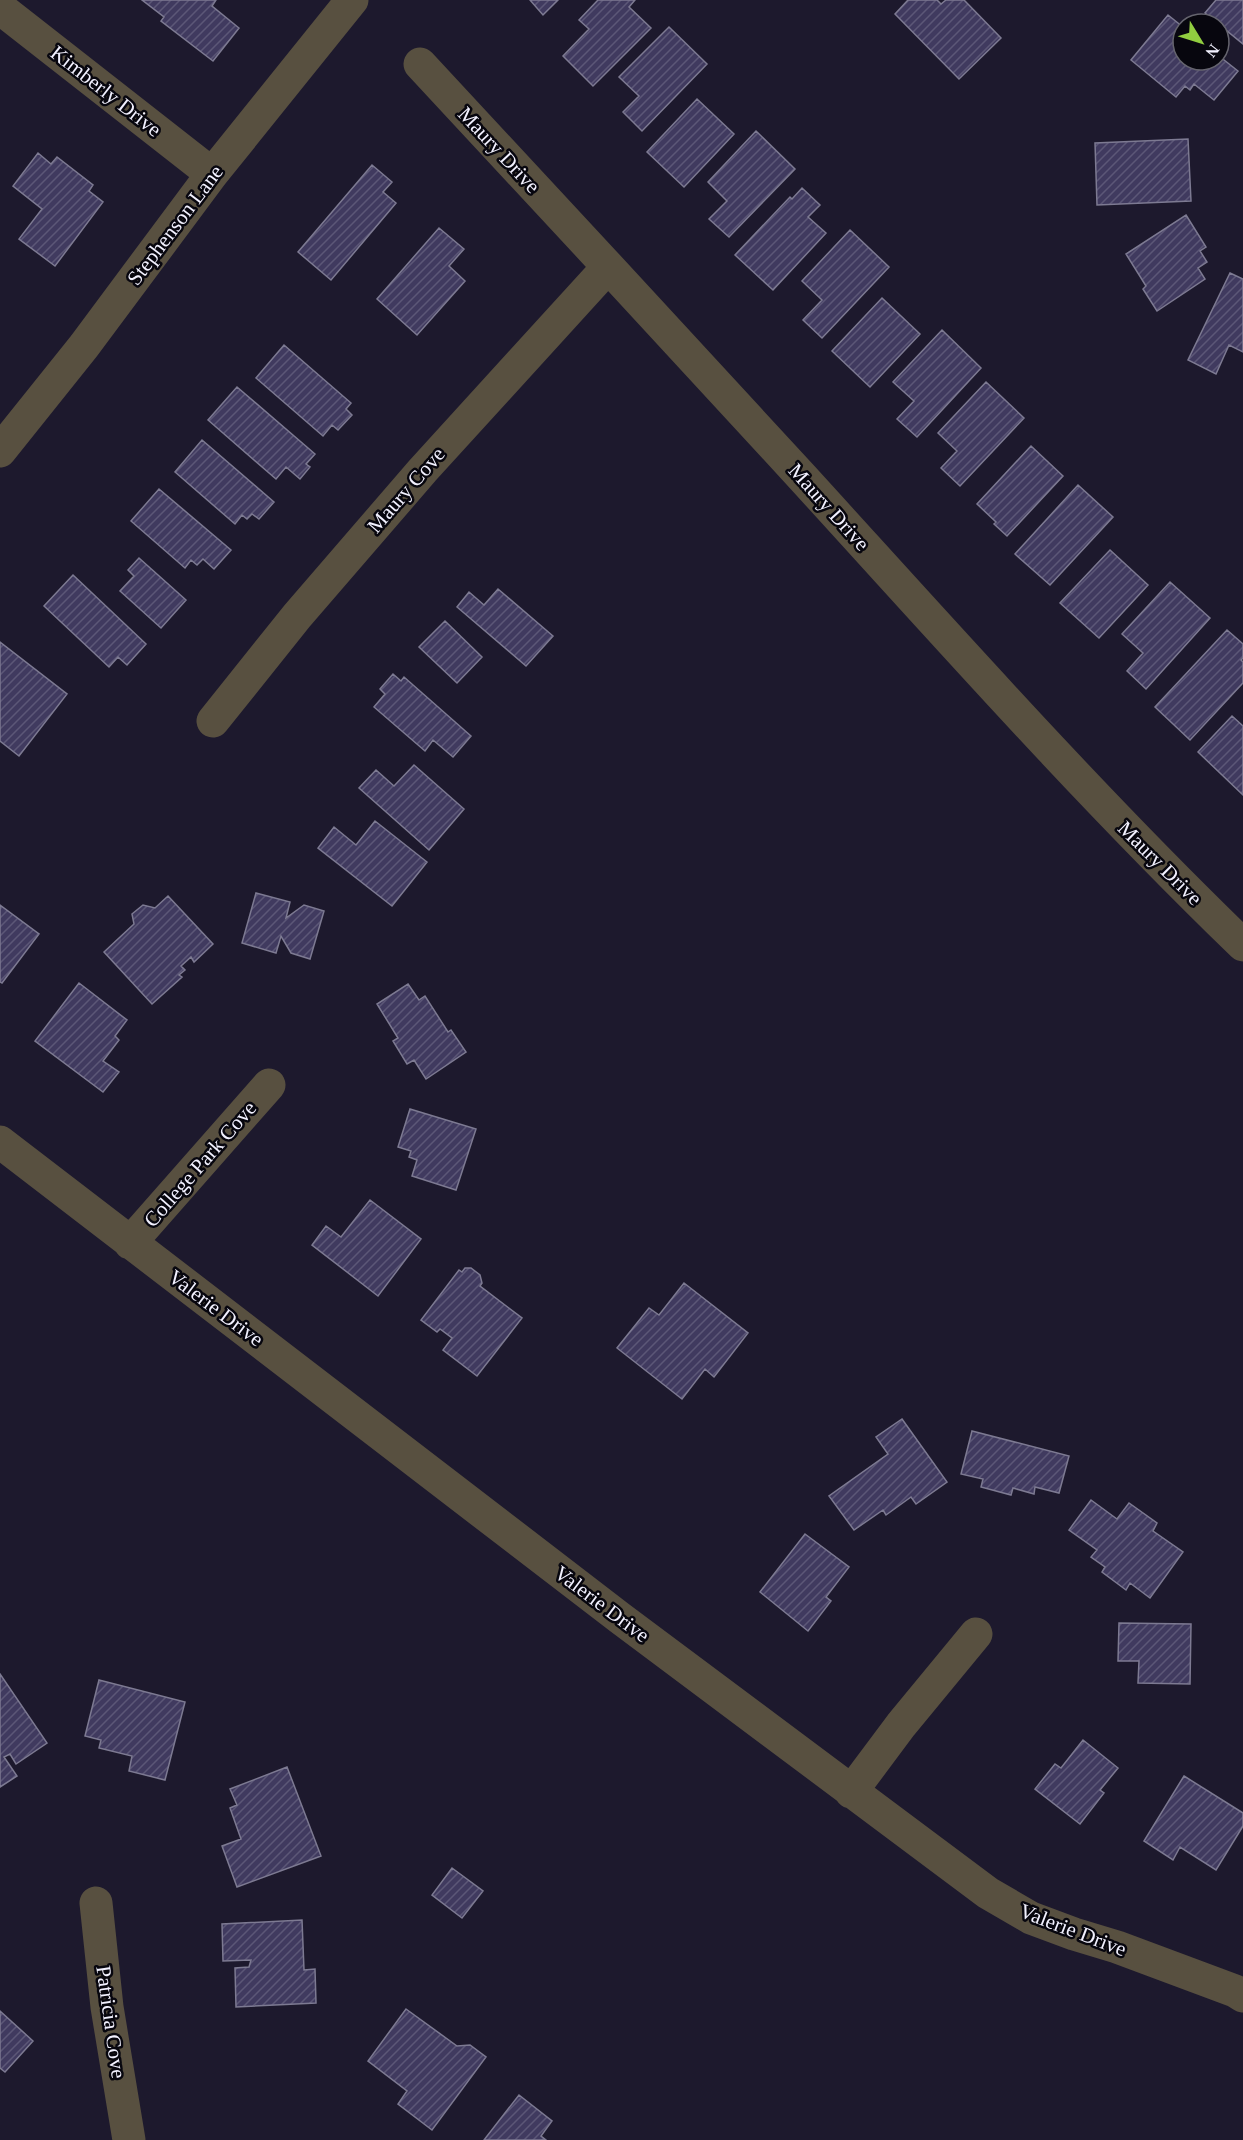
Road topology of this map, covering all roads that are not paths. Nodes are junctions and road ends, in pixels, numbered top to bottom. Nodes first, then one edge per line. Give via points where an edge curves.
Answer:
1 (352, 0) edge
2 (0, 8) edge
3 (420, 64) dead end
4 (212, 174) junction
5 (608, 267) junction
6 (0, 451) edge
7 (213, 721) dead end
8 (1243, 945) edge
9 (269, 1085) dead end
10 (0, 1142) edge
11 (130, 1243) junction
12 (976, 1634) dead end
13 (851, 1792) junction
14 (96, 1903) dead end
15 (1243, 1996) edge
16 (129, 2140) edge

1 - 4 street, Stephenson Lane
2 - 4 street, Kimberly Drive
3 - 5 street, Maury Drive
4 - 6 street, Stephenson Lane
5 - 7 street, Maury Cove via 416,479 297,616
5 - 8 street, Maury Drive via 1033,731 1162,867
9 - 11 street, College Park Cove
10 - 11 street, Valerie Drive
11 - 13 street, Valerie Drive
12 - 13 street
13 - 15 street, Valerie Drive via 988,1893 1031,1918
14 - 16 street, Patricia Cove via 107,2007

